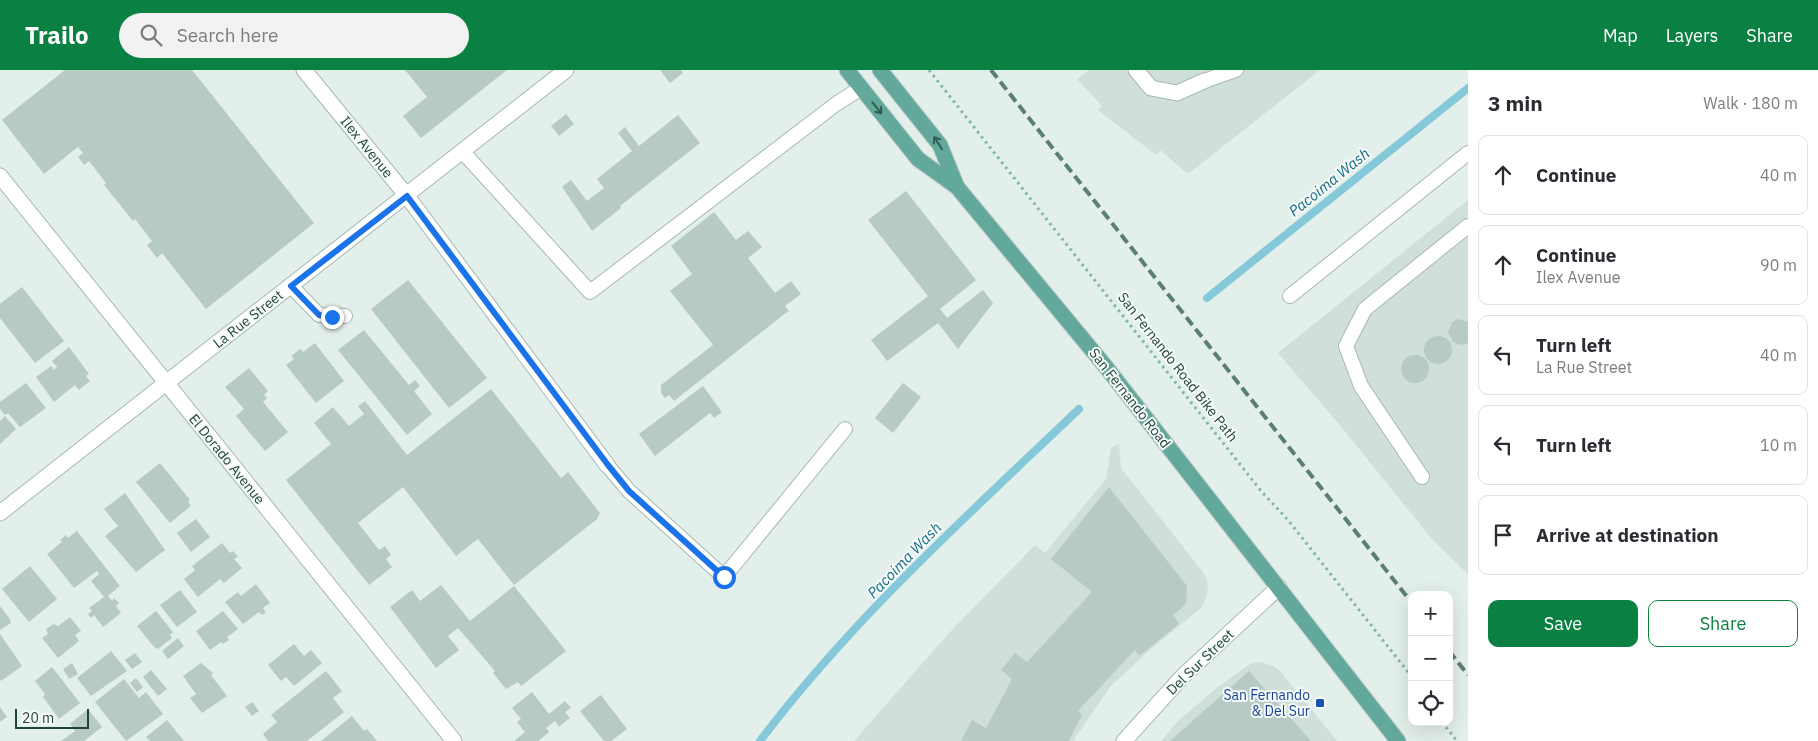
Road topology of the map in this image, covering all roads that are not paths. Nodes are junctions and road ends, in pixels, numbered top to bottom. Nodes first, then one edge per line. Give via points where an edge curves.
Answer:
1 (304, 70) edge
2 (566, 70) edge
3 (847, 70) edge
4 (880, 70) edge
5 (1136, 70) edge
6 (1236, 70) edge
7 (1207, 76) edge
8 (861, 88) junction
9 (463, 152) junction
10 (1468, 153) edge
11 (0, 176) edge
12 (957, 187) junction
13 (407, 196) junction
14 (1468, 226) edge
15 (291, 286) junction
16 (1290, 296) dead end
17 (345, 316) dead end
18 (166, 383) junction
19 (845, 429) dead end
20 (608, 465) joint
21 (1422, 477) dead end
22 (0, 513) edge
23 (1279, 587) junction
24 (454, 741) edge
25 (1124, 741) edge
26 (1398, 741) edge

1 - 13 street, Ilex Avenue
2 - 9 street, La Rue Street
3 - 8 main road, San Fernando Road
12 -> 4 main road via 940,145
5 - 7 street via 1151,88 1177,93
6 - 7 lane
8 - 9 lane via 590,292
8 -> 12 main road, San Fernando Road via 918,159
9 - 13 street, La Rue Street
10 - 16 lane
11 - 18 street, El Dorado Avenue
12 - 23 main road, San Fernando Road via 1106,367
13 - 15 street, La Rue Street
13 - 20 street, Ilex Avenue
14 - 21 lane via 1365,309 1346,346 1361,386
15 - 17 lane via 319,315
15 - 18 street, La Rue Street
18 - 22 street, La Rue Street
18 - 24 street, El Dorado Avenue
19 - 20 lane via 724,577 629,491
23 - 25 street, Del Sur Street via 1183,676
23 - 26 main road, San Fernando Road

